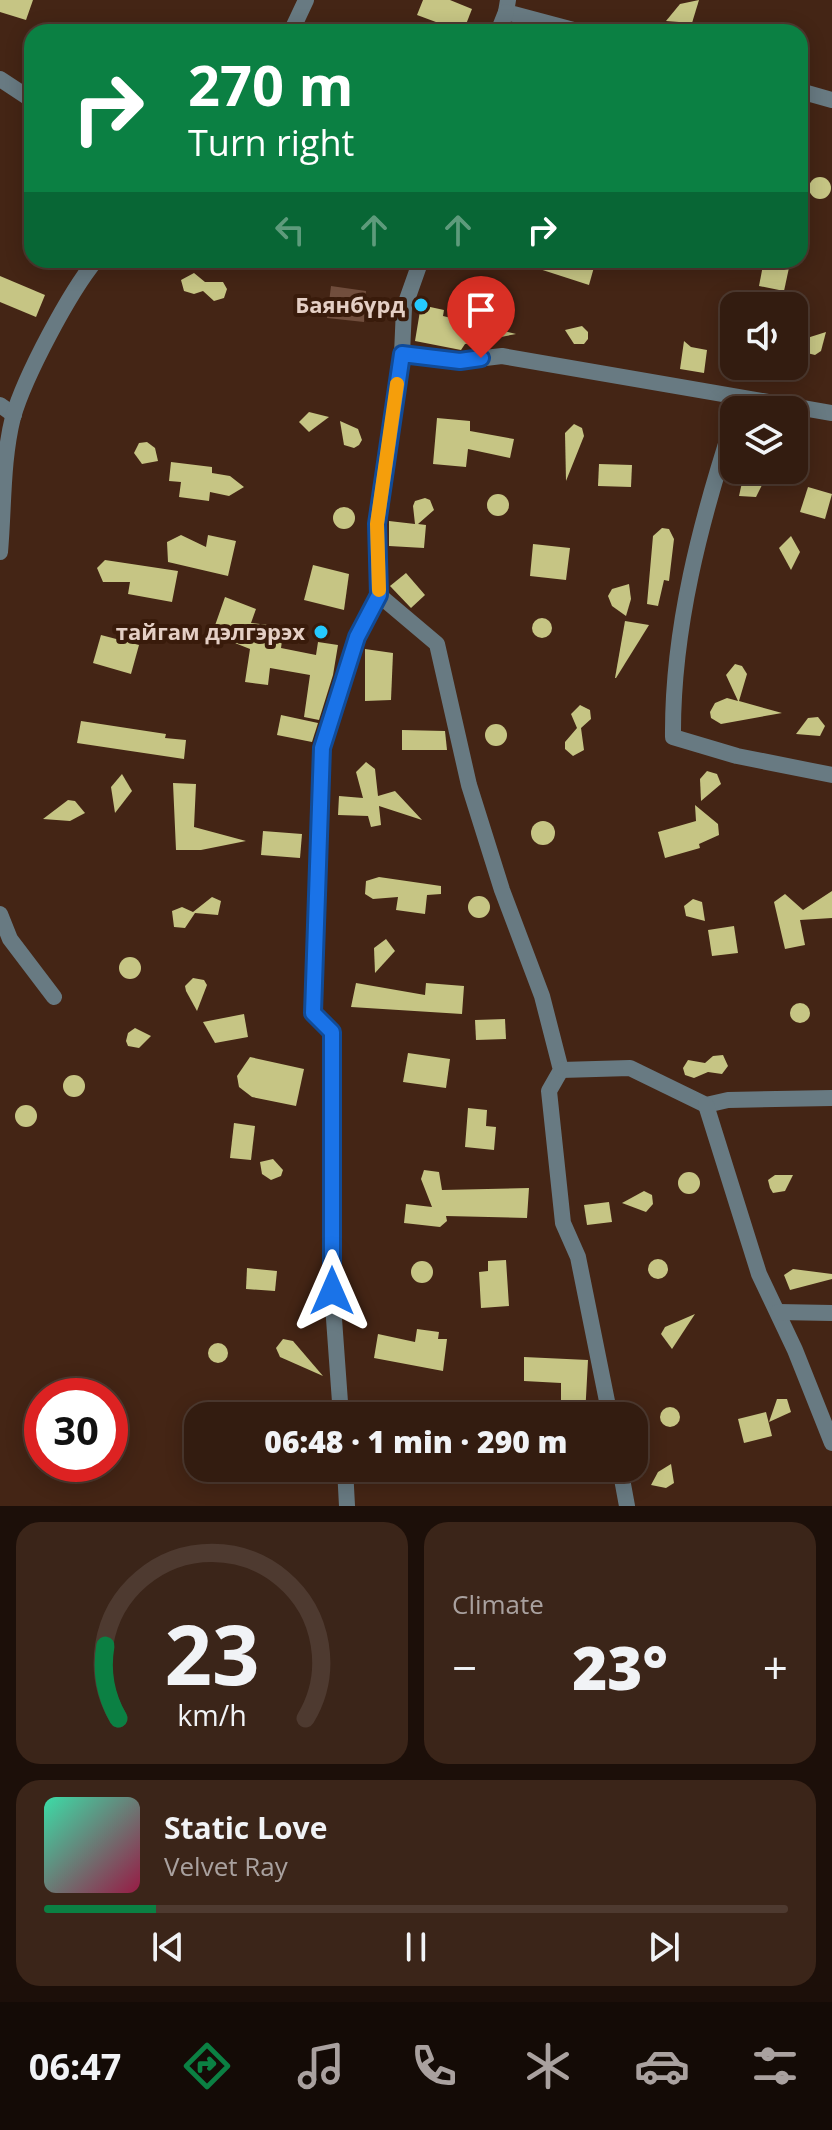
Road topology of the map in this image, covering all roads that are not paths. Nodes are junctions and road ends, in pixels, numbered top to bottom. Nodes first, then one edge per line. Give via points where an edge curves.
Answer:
1 (306, 0) edge
2 (507, 6) edge
3 (295, 24) edge
4 (558, 24) edge
5 (0, 79) edge
6 (808, 93) edge
7 (24, 95) edge
8 (832, 100) edge
9 (91, 268) edge
10 (418, 268) edge
11 (402, 354) junction
12 (720, 399) edge
13 (7, 410) edge
14 (808, 410) edge
15 (832, 413) edge
16 (720, 462) edge
17 (0, 552) edge
18 (379, 595) junction
19 (832, 775) edge
20 (0, 914) edge
21 (54, 997) dead end
22 (561, 1070) junction
23 (832, 1098) edge
24 (706, 1105) junction
25 (778, 1312) junction
26 (832, 1313) edge
27 (340, 1402) edge
28 (607, 1402) edge
29 (832, 1443) edge
30 (346, 1482) edge
31 (623, 1482) edge
32 (347, 1506) edge
33 (627, 1506) edge

1 - 3 street
2 - 4 street
5 - 7 street
6 - 8 street
9 - 13 street
10 - 11 street via 404,308
11 - 12 street via 460,361 502,356
11 - 18 street via 377,524
13 - 17 street
14 - 15 street
16 - 19 street via 705,508 672,685 673,737
18 - 22 street via 437,644 469,785 542,996
18 - 27 street via 357,637 322,748 313,1013 332,1032 332,1291
20 - 21 street via 10,939
22 - 24 street via 630,1068
22 - 28 street via 549,1091 563,1223 578,1257
23 - 24 street
24 - 25 street via 759,1274
25 - 26 street
25 - 29 street
30 - 32 street
31 - 33 street

